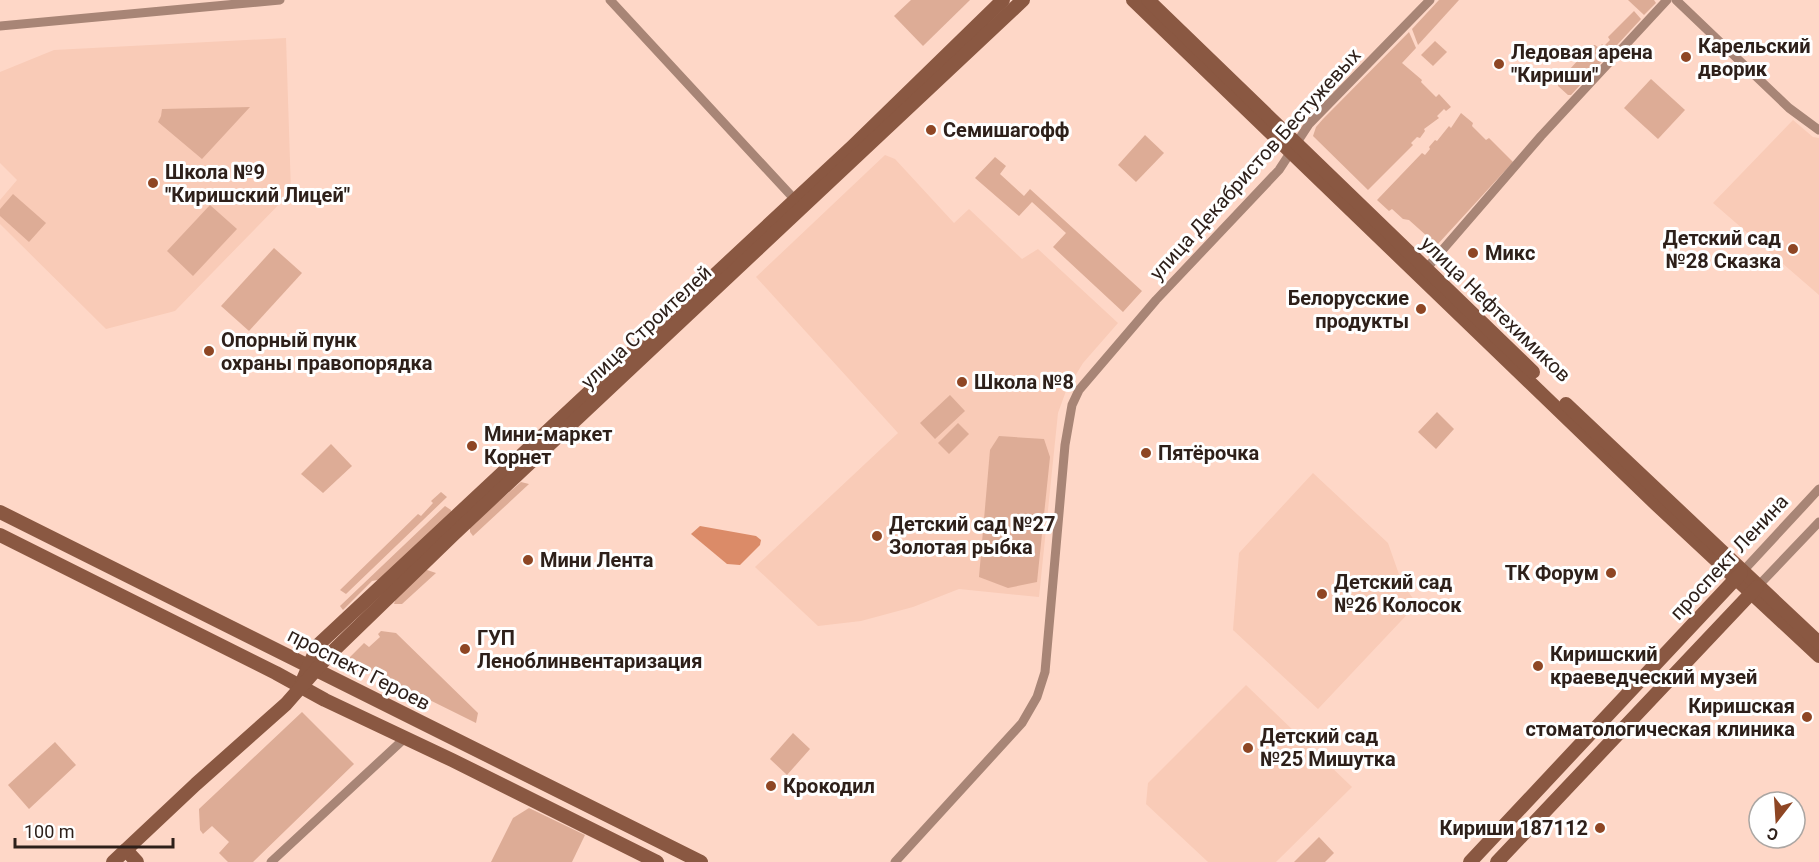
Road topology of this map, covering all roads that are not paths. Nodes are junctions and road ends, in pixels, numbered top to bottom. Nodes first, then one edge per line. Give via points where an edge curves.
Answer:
1 (280, 0) edge
2 (610, 0) edge
3 (1003, 0) edge
4 (1023, 0) edge
5 (1133, 0) edge
6 (1148, 0) edge
7 (1430, 0) edge
8 (1667, 0) edge
9 (1676, 0) edge
10 (203, 4) edge
11 (0, 26) edge
12 (1819, 130) edge
13 (1294, 148) junction
14 (799, 203) junction
15 (1426, 269) junction
16 (1819, 489) edge
17 (0, 512) edge
18 (1819, 522) edge
19 (0, 535) edge
20 (1739, 575) junction
21 (1755, 589) junction
22 (1819, 643) edge
23 (1819, 656) edge
24 (313, 668) junction
25 (300, 687) junction
26 (405, 738) junction
27 (126, 850) junction
28 (113, 862) edge
29 (137, 862) edge
30 (271, 862) edge
31 (657, 862) edge
32 (701, 862) edge
33 (895, 862) edge
34 (1470, 862) edge
35 (1497, 862) edge

1 - 10 street
2 - 14 street
3 - 14 street, улица Строителей
4 - 14 street, улица Строителей
5 - 13 street
6 - 13 street, улица Нефтехимиков
7 - 13 street, улица Декабристов Бестужевых via 1310,124
8 - 15 street via 1541,136
9 - 12 street via 1789,108
10 - 11 street
13 - 15 street, улица Нефтехимиков
13 - 20 street
13 - 33 street, улица Декабристов Бестужевых via 1279,170 1156,300 1079,390 1072,405 1065,445 1045,672 1037,698 1022,723
14 - 24 street, улица Строителей via 318,645
15 - 20 street, улица Нефтехимиков
16 - 20 street, проспект Ленина
17 - 24 street, проспект Героев
18 - 21 street, проспект Ленина
19 - 25 street, проспект Героев
20 - 21 street
20 - 34 street, проспект Ленина
21 - 22 street
21 - 23 street
21 - 35 street, проспект Ленина
24 - 25 street, улица Строителей
24 - 32 street, проспект Героев
25 - 26 street, проспект Героев
25 - 27 street, улица Строителей
26 - 30 street
26 - 31 street, проспект Героев
27 - 28 street, улица Строителей
27 - 29 street

